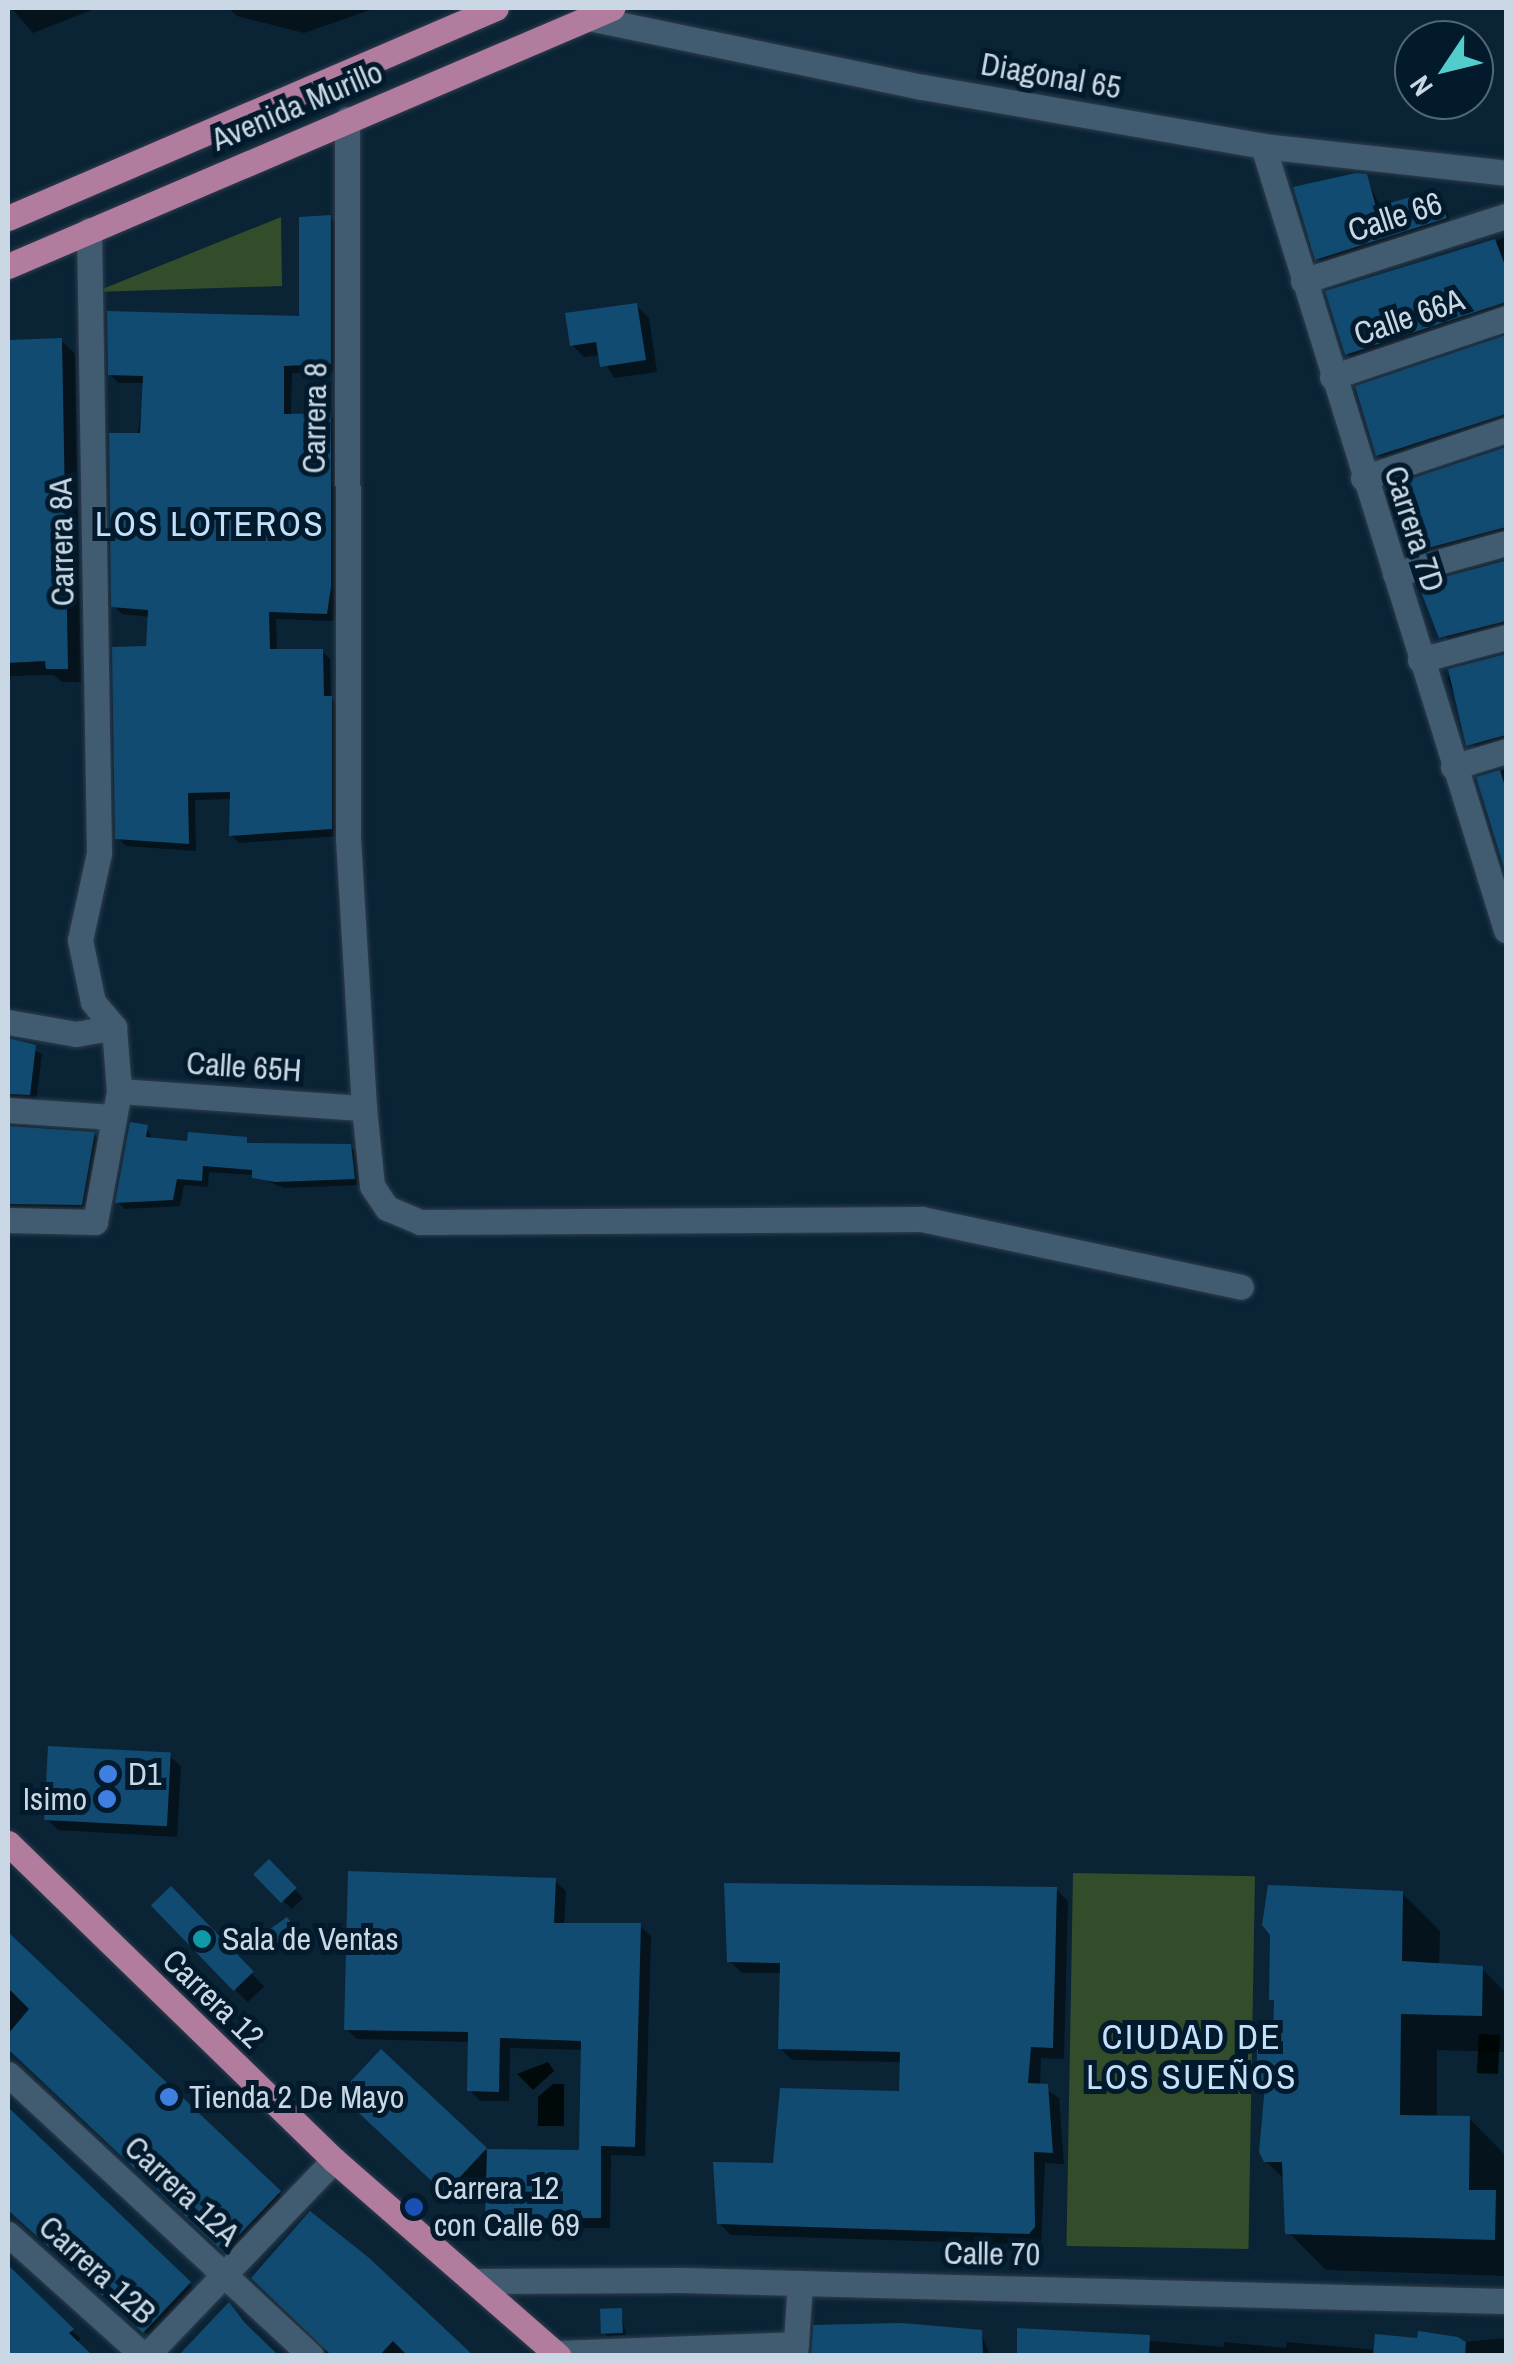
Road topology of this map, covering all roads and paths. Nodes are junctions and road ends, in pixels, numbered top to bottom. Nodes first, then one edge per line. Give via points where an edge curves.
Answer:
1 (496, 8) edge
2 (601, 13) edge
3 (346, 120) junction
4 (1263, 146) junction
5 (1506, 172) edge
6 (1506, 216) edge
7 (8, 218) edge
8 (89, 230) junction
9 (8, 266) edge
10 (1303, 281) junction
11 (1506, 318) edge
12 (1332, 377) junction
13 (1506, 430) edge
14 (1363, 478) junction
15 (1506, 543) edge
16 (1395, 574) junction
17 (1506, 638) edge
18 (1420, 660) junction
19 (1506, 751) edge
20 (1453, 767) junction
21 (1497, 868) edge
22 (1506, 930) edge
23 (8, 1022) edge
24 (114, 1027) junction
25 (119, 1091) junction
26 (364, 1108) junction
27 (8, 1110) edge
28 (113, 1117) junction
29 (8, 1220) edge
30 (1241, 1287) dead end
31 (8, 1843) edge
32 (8, 2074) edge
33 (334, 2160) junction
34 (8, 2234) edge
35 (224, 2274) junction
36 (476, 2281) junction
37 (800, 2283) junction
38 (1506, 2301) edge
39 (796, 2350) edge
40 (557, 2354) edge
41 (145, 2356) edge
42 (311, 2356) edge

1 - 7 main road, Avenida Murillo
2 - 3 main road, Avenida Murillo
2 - 4 street, Diagonal 65 via 922,87
3 - 8 main road, Avenida Murillo
3 - 26 street, Carrera 8 via 348,838
4 - 5 street, Diagonal 65
4 - 10 street, Carrera 7D
6 - 10 street, Calle 66
8 - 9 main road, Avenida Murillo
8 - 24 street, Carrera 8A via 99,854 80,940 93,1002
10 - 12 street, Carrera 7D
11 - 12 street, Calle 66A
12 - 14 street, Carrera 7D
13 - 14 street
14 - 16 street, Carrera 7D
15 - 16 street
16 - 18 street, Carrera 7D
17 - 18 street
18 - 20 street, Carrera 7D
19 - 20 street
20 - 21 street, Carrera 7D
21 - 22 street, Carrera 7D
23 - 24 street via 76,1034
24 - 25 street
25 - 26 street, Calle 65H
25 - 28 street
26 - 30 street, Carrera 8 via 372,1186 387,1208 420,1222 922,1219
27 - 28 street
28 - 29 street via 96,1222
31 - 33 main road, Carrera 12
32 - 35 street, Carrera 12A
33 - 35 street
33 - 36 main road, Carrera 12
34 - 41 street, Carrera 12B
35 - 41 street
35 - 42 street, Carrera 12A
36 - 37 street, Calle 70
36 - 40 main road, Carrera 12
37 - 38 street, Calle 70
37 - 39 street
39 - 40 street

